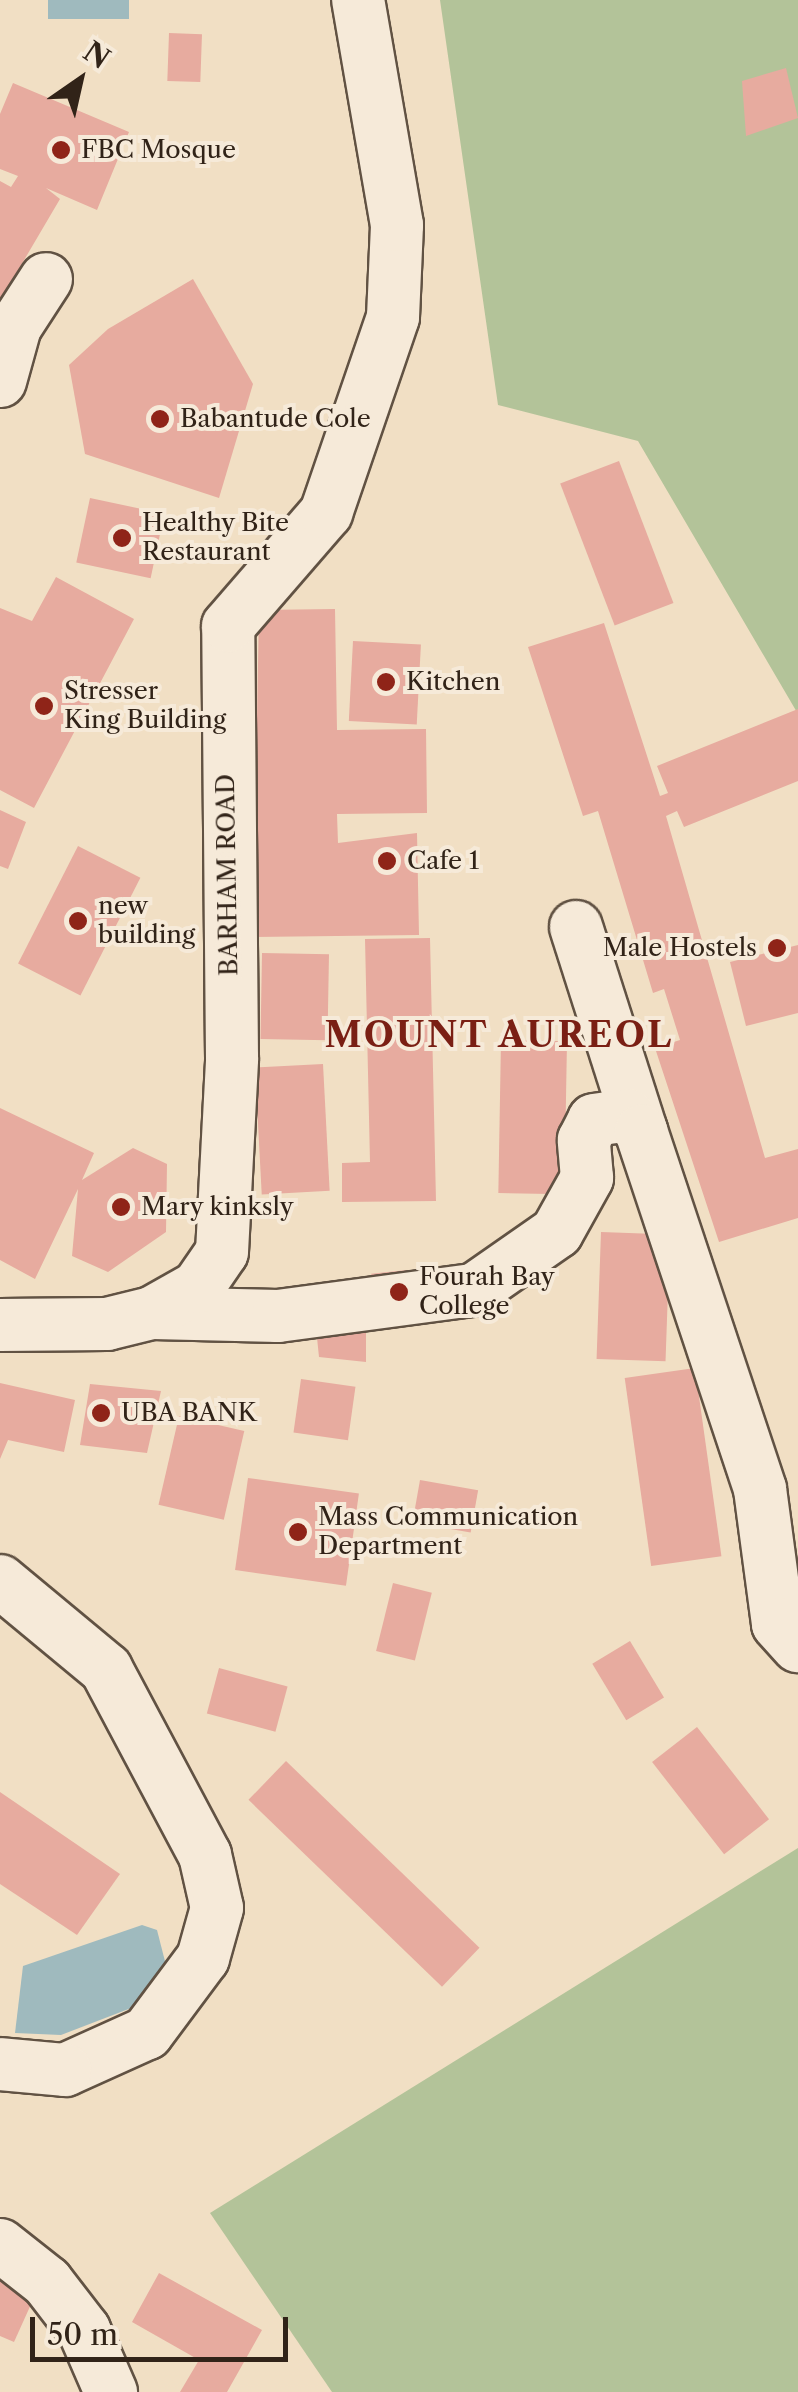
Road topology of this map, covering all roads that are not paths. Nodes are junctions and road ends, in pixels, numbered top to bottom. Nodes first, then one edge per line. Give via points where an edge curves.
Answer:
1 (358, 0) edge
2 (46, 280) dead end
3 (0, 380) edge
4 (576, 926) dead end
5 (641, 1131) junction
6 (152, 1313) junction
7 (0, 1325) edge
8 (0, 1581) edge
9 (798, 1646) edge
10 (0, 2064) edge
11 (0, 2245) edge
12 (111, 2392) edge

1 - 6 street, BARHAM ROAD via 398,225 392,317 326,512 228,626 229,1189 222,1252 198,1287
2 - 3 street via 16,327
4 - 5 street
5 - 6 street via 628,1114 594,1120 584,1140 587,1178 557,1232 474,1290 278,1316
5 - 9 street via 760,1489 778,1624
6 - 7 street, BARHAM ROAD via 107,1324
8 - 10 street via 106,1669 205,1855 218,1908 203,1958 147,2033 65,2070
11 - 12 street via 48,2282 84,2330

